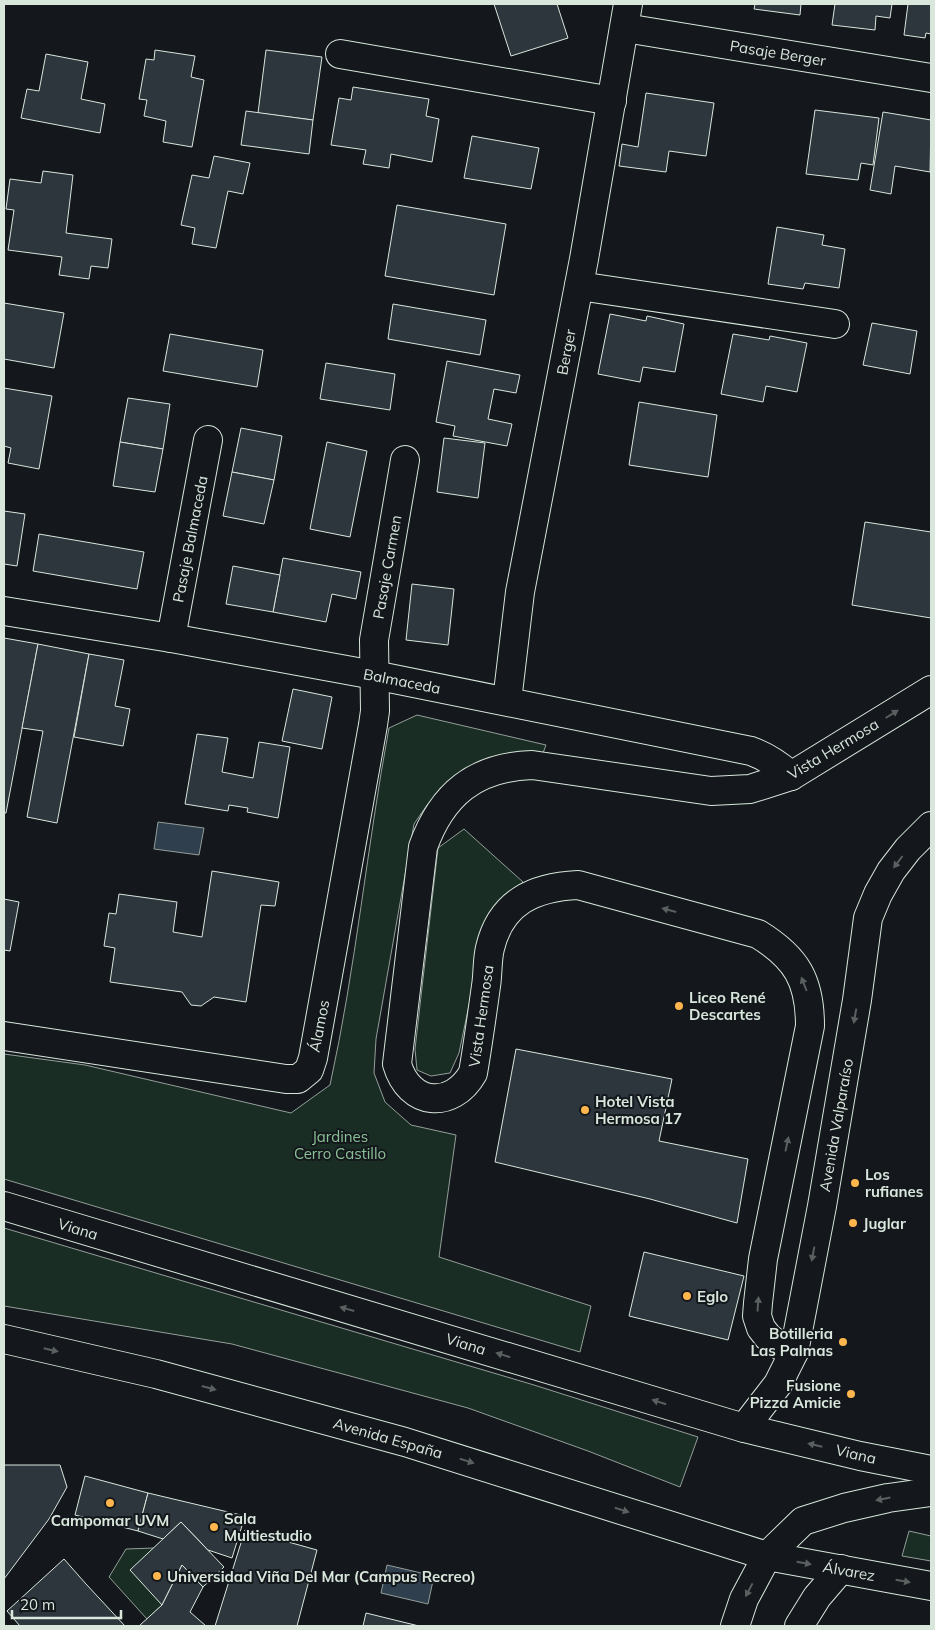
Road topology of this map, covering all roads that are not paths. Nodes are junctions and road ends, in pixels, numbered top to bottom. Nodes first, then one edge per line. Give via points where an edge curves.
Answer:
1 (626, 16) edge
2 (340, 54) dead end
3 (931, 78) edge
4 (612, 101) junction
5 (579, 286) junction
6 (834, 324) dead end
7 (208, 440) dead end
8 (405, 460) dead end
9 (4, 611) edge
10 (171, 638) junction
11 (374, 675) junction
12 (931, 690) edge
13 (507, 701) junction
14 (791, 776) junction
15 (931, 826) edge
16 (4, 1036) edge
17 (4, 1206) edge
18 (4, 1340) edge
19 (794, 1352) junction
20 (744, 1428) junction
21 (931, 1470) edge
22 (931, 1492) edge
23 (766, 1556) junction
24 (841, 1569) junction
25 (931, 1586) edge
26 (735, 1626) edge
27 (799, 1626) edge

1 - 3 street, Pasaje Berger
1 - 4 street, Berger
2 - 4 street
4 - 5 street, Berger
5 - 6 street
5 - 13 street, Berger via 520,592
7 - 10 street, Pasaje Balmaceda
8 - 11 street, Pasaje Carmen via 374,640
9 - 10 street, Balmaceda
10 - 11 street, Balmaceda
11 - 13 street, Balmaceda
11 - 16 street, Álamos via 374,725 313,1058 308,1070 298,1079 286,1079
14 -> 12 street, Vista Hermosa
13 - 14 street, Balmaceda via 751,751 766,756
19 -> 14 street, Vista Hermosa via 768,1337 757,1316 763,1259 810,1026 808,993 802,978 791,959 776,945 758,934 578,885 538,891 512,908 495,932 473,1073 467,1084 445,1097 432,1098 408,1086 397,1064 423,847 441,808 457,791 497,769 532,765 711,791 750,789
15 -> 19 street, Avenida Valparaíso via 891,871 868,918 822,1206
20 -> 17 street, Viana
18 -> 23 street, Avenida España via 156,1374 405,1442
19 - 20 street, Avenida Valparaíso via 778,1384
21 -> 20 street, Viana
22 -> 23 street via 888,1498 803,1521
23 -> 24 street, Álvarez
23 -> 26 street via 744,1599
24 -> 25 street, Álvarez
24 - 27 street via 817,1597

